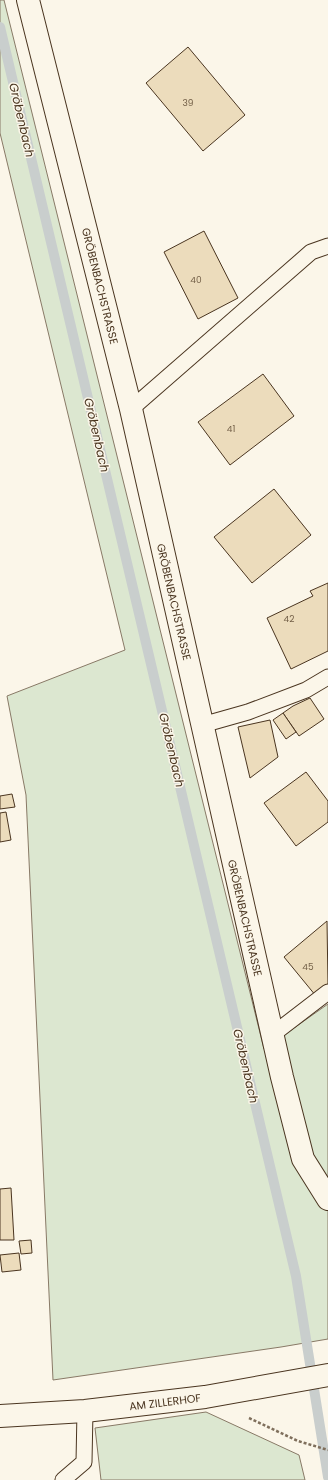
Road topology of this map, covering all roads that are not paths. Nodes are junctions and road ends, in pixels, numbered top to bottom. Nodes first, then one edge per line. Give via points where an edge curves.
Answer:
1 (28, 0) edge
2 (328, 246) edge
3 (131, 408) junction
4 (328, 677) edge
5 (202, 725) junction
6 (328, 992) edge
7 (272, 1035) junction
8 (328, 1199) edge
9 (328, 1375) edge
10 (85, 1411) junction
11 (0, 1416) edge
12 (63, 1480) edge

1 - 3 street, GRÖBENBACHSTRASSE
2 - 3 lane via 311,252
3 - 5 street, GRÖBENBACHSTRASSE
4 - 5 lane via 306,690 248,712
5 - 7 street, GRÖBENBACHSTRASSE
6 - 7 lane
7 - 8 street, GRÖBENBACHSTRASSE via 303,1159
9 - 10 street, AM ZILLERHOF via 205,1397
10 - 11 street, AM ZILLERHOF
10 - 12 lane via 84,1462

